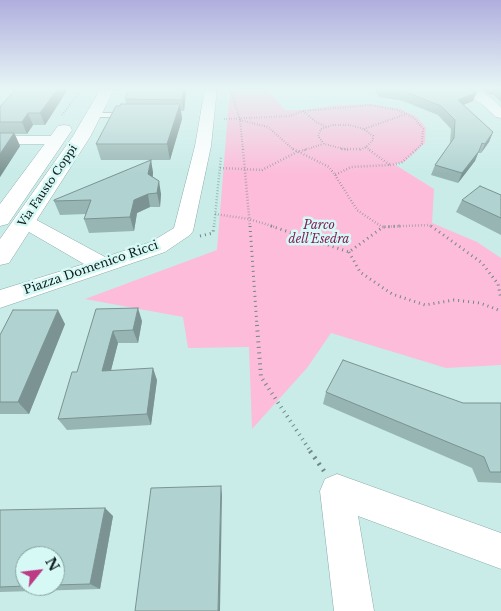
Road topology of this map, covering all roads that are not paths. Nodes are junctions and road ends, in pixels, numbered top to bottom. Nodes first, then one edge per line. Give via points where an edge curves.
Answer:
1 (74, 117) edge
2 (92, 117) edge
3 (207, 117) edge
4 (0, 140) edge
5 (57, 140) junction
6 (0, 219) edge
7 (24, 221) junction
8 (0, 257) edge
9 (103, 265) junction
10 (0, 299) edge
11 (501, 551) edge
12 (354, 611) edge

1 - 5 street, Via Fausto Coppi
2 - 7 street, Via Fausto Coppi
3 - 9 street, Piazza Domenico Ricci via 183,231 158,247
4 - 5 street
5 - 6 street, Via Fausto Coppi
7 - 8 street, Via Fausto Coppi
7 - 9 street
9 - 10 street, Piazza Domenico Ricci
11 - 12 street via 337,490

